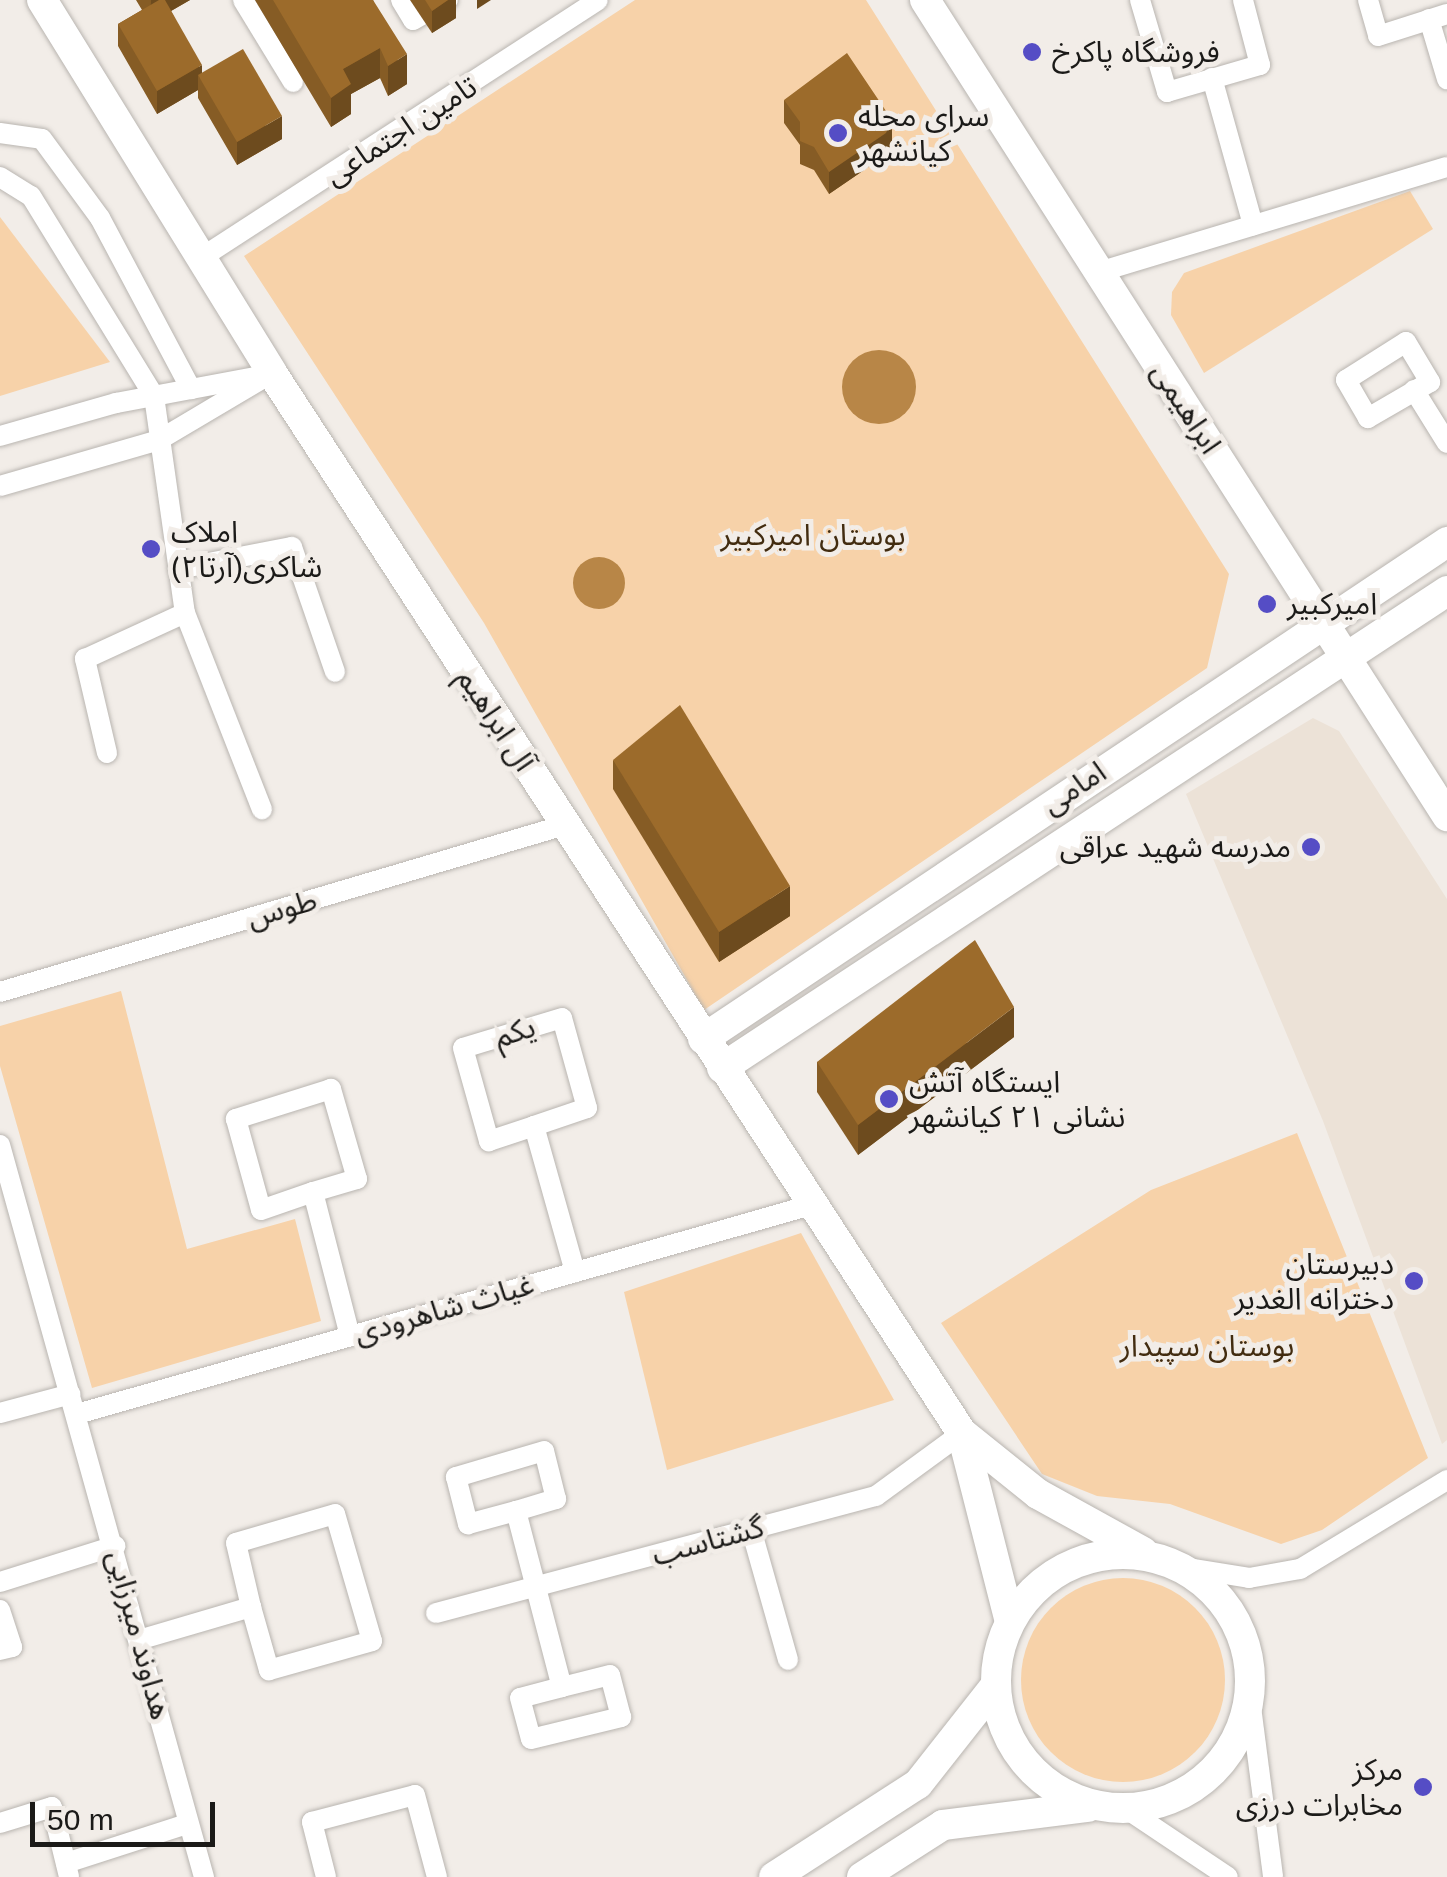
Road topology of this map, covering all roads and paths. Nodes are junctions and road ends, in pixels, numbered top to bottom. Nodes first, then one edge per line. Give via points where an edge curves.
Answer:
1 (42, 0) edge
2 (243, 0) edge
3 (401, 0) edge
4 (448, 0) edge
5 (598, 0) edge
6 (925, 0) edge
7 (1140, 0) edge
8 (1243, 0) edge
9 (1368, 0) edge
10 (1438, 16) edge
11 (1212, 78) junction
12 (1447, 79) edge
13 (293, 82) dead end
14 (0, 133) edge
15 (1447, 167) edge
16 (0, 177) edge
17 (1253, 225) junction
18 (201, 258) junction
19 (1099, 272) junction
20 (272, 374) junction
21 (191, 389) junction
22 (1414, 390) dead end
23 (154, 396) junction
24 (0, 436) edge
25 (159, 440) junction
26 (1447, 443) edge
27 (0, 486) edge
28 (1447, 542) edge
29 (178, 568) junction
30 (1447, 591) edge
31 (185, 613) junction
32 (1322, 620) junction
33 (1345, 657) junction
34 (335, 672) dead end
35 (107, 752) dead end
36 (1437, 779) edge
37 (262, 810) dead end
38 (1447, 816) edge
39 (565, 825) junction
40 (0, 992) edge
41 (703, 1039) junction
42 (722, 1068) junction
43 (534, 1126) junction
44 (0, 1146) edge
45 (313, 1192) junction
46 (811, 1205) junction
47 (575, 1272) junction
48 (350, 1336) junction
49 (74, 1404) junction
50 (0, 1413) edge
51 (962, 1433) junction
52 (1447, 1480) edge
53 (516, 1511) junction
54 (751, 1529) junction
55 (115, 1546) junction
56 (1150, 1556) junction
57 (1182, 1567) junction
58 (0, 1582) edge
59 (535, 1586) junction
60 (250, 1607) junction
61 (0, 1610) edge
62 (436, 1613) dead end
63 (1010, 1622) junction
64 (142, 1639) junction
65 (0, 1650) edge
66 (788, 1660) dead end
67 (996, 1686) junction
68 (562, 1687) junction
69 (1250, 1699) junction
70 (1095, 1807) junction
71 (1128, 1810) junction
72 (0, 1823) edge
73 (187, 1824) junction
74 (67, 1870) edge
75 (204, 1877) edge
76 (326, 1877) edge
77 (438, 1877) edge
78 (774, 1877) edge
79 (862, 1877) edge
80 (1228, 1877) edge
81 (1274, 1877) edge

1 - 18 main road, آل ابراهیم
2 - 13 street
3 - 4 street via 413,20
5 - 18 street, تامین اجتماعی
6 - 19 main road, ابراهیمی
7 - 11 street via 1168,92
8 - 11 street via 1260,65
9 - 10 street via 1378,36
10 - 12 street
11 - 17 street
14 - 21 street via 42,139 100,218
15 - 17 street
16 - 23 street via 31,196
17 - 19 street
18 - 20 main road, آل ابراهیم
19 - 32 main road, ابراهیمی
20 - 21 street
20 - 25 street
20 - 39 main road, آل ابراهیم
21 - 23 street
22 - 26 street
23 - 24 street
23 - 25 street
25 - 27 street
25 - 29 street
28 - 32 main road, امامی
29 - 31 street
29 - 34 street via 292,546
30 - 33 main road, امامی
31 - 35 street via 85,659
31 - 37 street
32 - 33 main road, ابراهیمی
32 - 41 main road, امامی
33 - 36 main road, ابراهیمی
33 - 42 main road, امامی
36 - 38 main road, ابراهیمی
39 - 40 street, طوس
39 - 41 main road, آل ابراهیم
41 - 42 main road, آل ابراهیم
42 - 46 main road, آل ابراهیم
43 - 43 street, یکم via 488,1141 463,1048 562,1018 587,1108
43 - 47 street
44 - 49 street, هداوند میرزایی
45 - 45 street via 261,1210 236,1119 330,1089 356,1179
45 - 48 street
46 - 47 street, غیاث شاهرودی
46 - 51 main road, آل ابراهیم
47 - 48 street, غیاث شاهرودی
48 - 49 street, غیاث شاهرودی
49 - 50 street, غیاث شاهرودی
49 - 55 street, هداوند میرزایی
51 - 54 street, گشتاسب via 876,1496
51 - 56 main road via 1038,1494
51 - 63 main road
52 - 57 street via 1300,1569 1249,1578
53 - 53 street via 468,1524 456,1477 544,1451 556,1498
53 - 59 street
54 - 59 street, گشتاسب
54 - 66 street
55 - 58 street
55 - 64 street, هداوند میرزایی
56 - 57 main road
56 - 63 main road via 1101,1556 1054,1573
57 - 69 main road via 1228,1608 1250,1668
59 - 62 street, گشتاسب
59 - 68 street
60 - 60 street via 269,1670 372,1641 335,1514 236,1543
60 - 64 street
61 - 65 street via 12,1646
63 - 67 main road
64 - 73 street, هداوند میرزایی
67 - 70 main road via 1001,1719 1036,1776
67 - 78 main road via 918,1784
68 - 68 street via 610,1675 621,1717 531,1739 520,1698
69 - 71 main road via 1231,1748 1196,1788 1164,1804
69 - 81 street
70 - 71 main road
70 - 79 main road via 944,1825
71 - 80 street
72 - 74 street via 52,1807
73 - 74 street
73 - 75 street, هداوند میرزایی
76 - 77 street via 312,1822 414,1795

